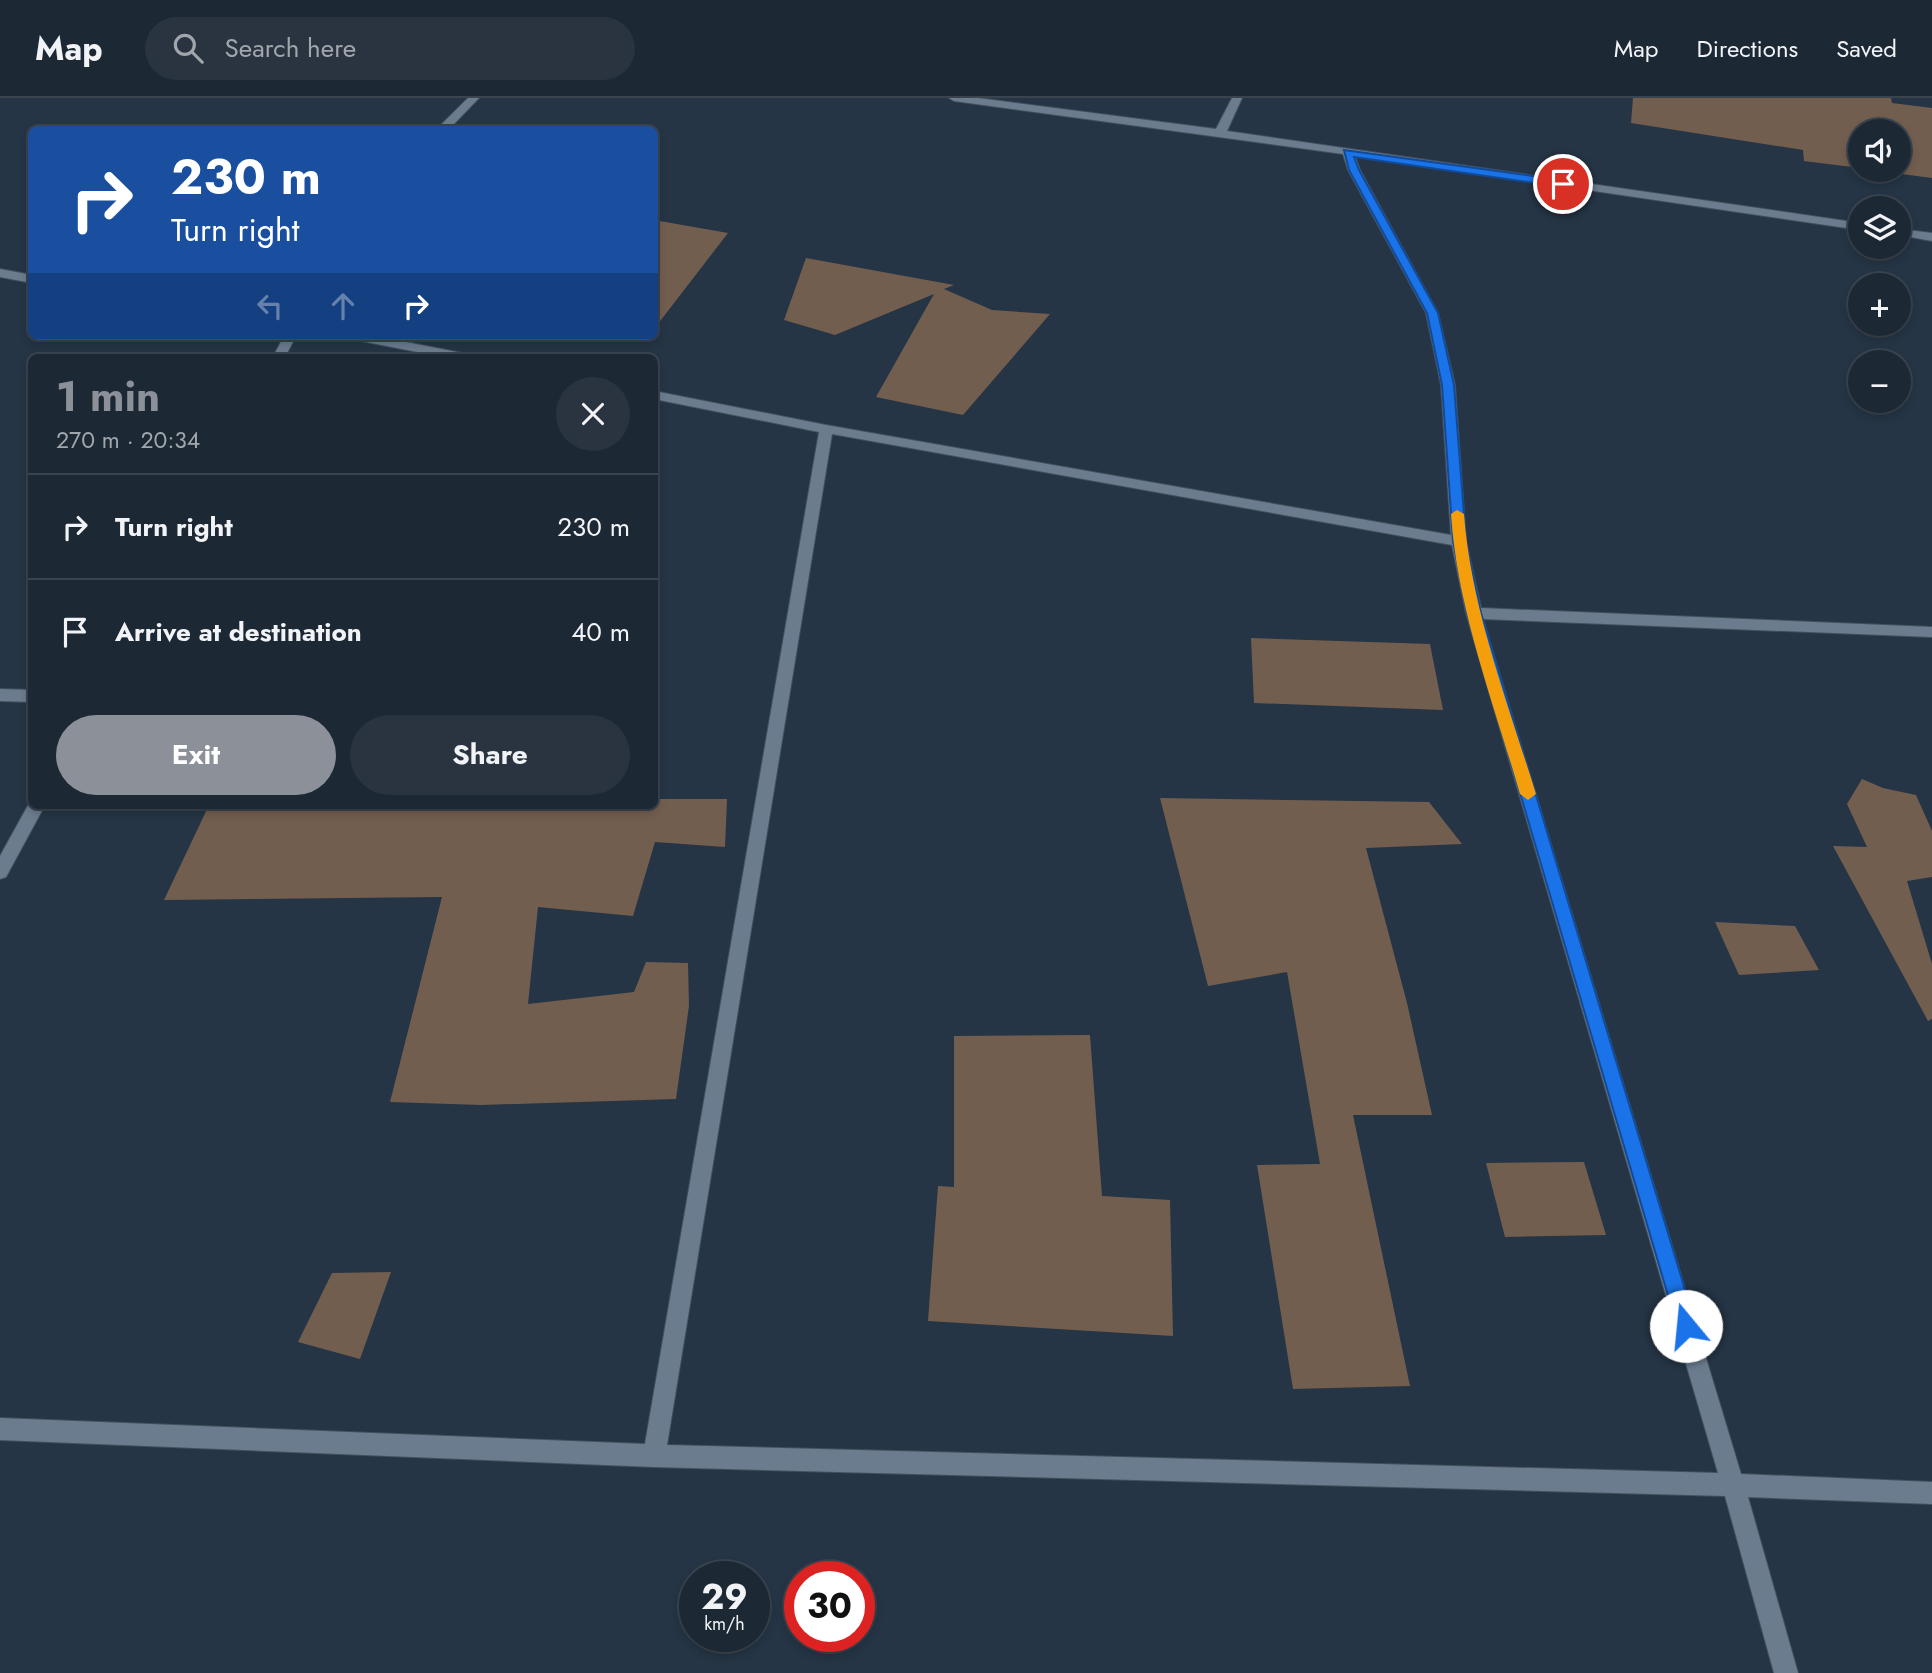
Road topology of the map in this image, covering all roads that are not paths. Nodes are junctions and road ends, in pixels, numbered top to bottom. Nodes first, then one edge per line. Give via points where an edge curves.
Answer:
1 (474, 98) edge
2 (954, 98) edge
3 (1237, 98) edge
4 (445, 126) edge
5 (1220, 133) junction
6 (1348, 153) junction
7 (1848, 224) edge
8 (1911, 234) edge
9 (1932, 237) edge
10 (0, 273) edge
11 (28, 278) edge
12 (376, 340) edge
13 (447, 354) edge
14 (658, 396) edge
15 (826, 429) junction
16 (1459, 541) junction
17 (1474, 613) junction
18 (1932, 632) edge
19 (0, 695) edge
20 (28, 696) edge
21 (35, 809) edge
22 (0, 872) edge
23 (0, 1429) edge
24 (654, 1456) junction
25 (1733, 1485) junction
26 (1932, 1493) edge
27 (1786, 1673) edge

1 - 4 street
2 - 5 street
3 - 5 street
5 - 6 street
6 - 7 street
6 - 16 street via 1433,313 1448,385
8 - 9 street
10 - 11 street
12 - 13 street
14 - 15 street
15 - 16 street
15 - 24 street
16 - 17 street
17 - 18 street
17 - 25 street
19 - 20 street
21 - 22 street
23 - 24 street
24 - 25 street
25 - 26 street
25 - 27 street

